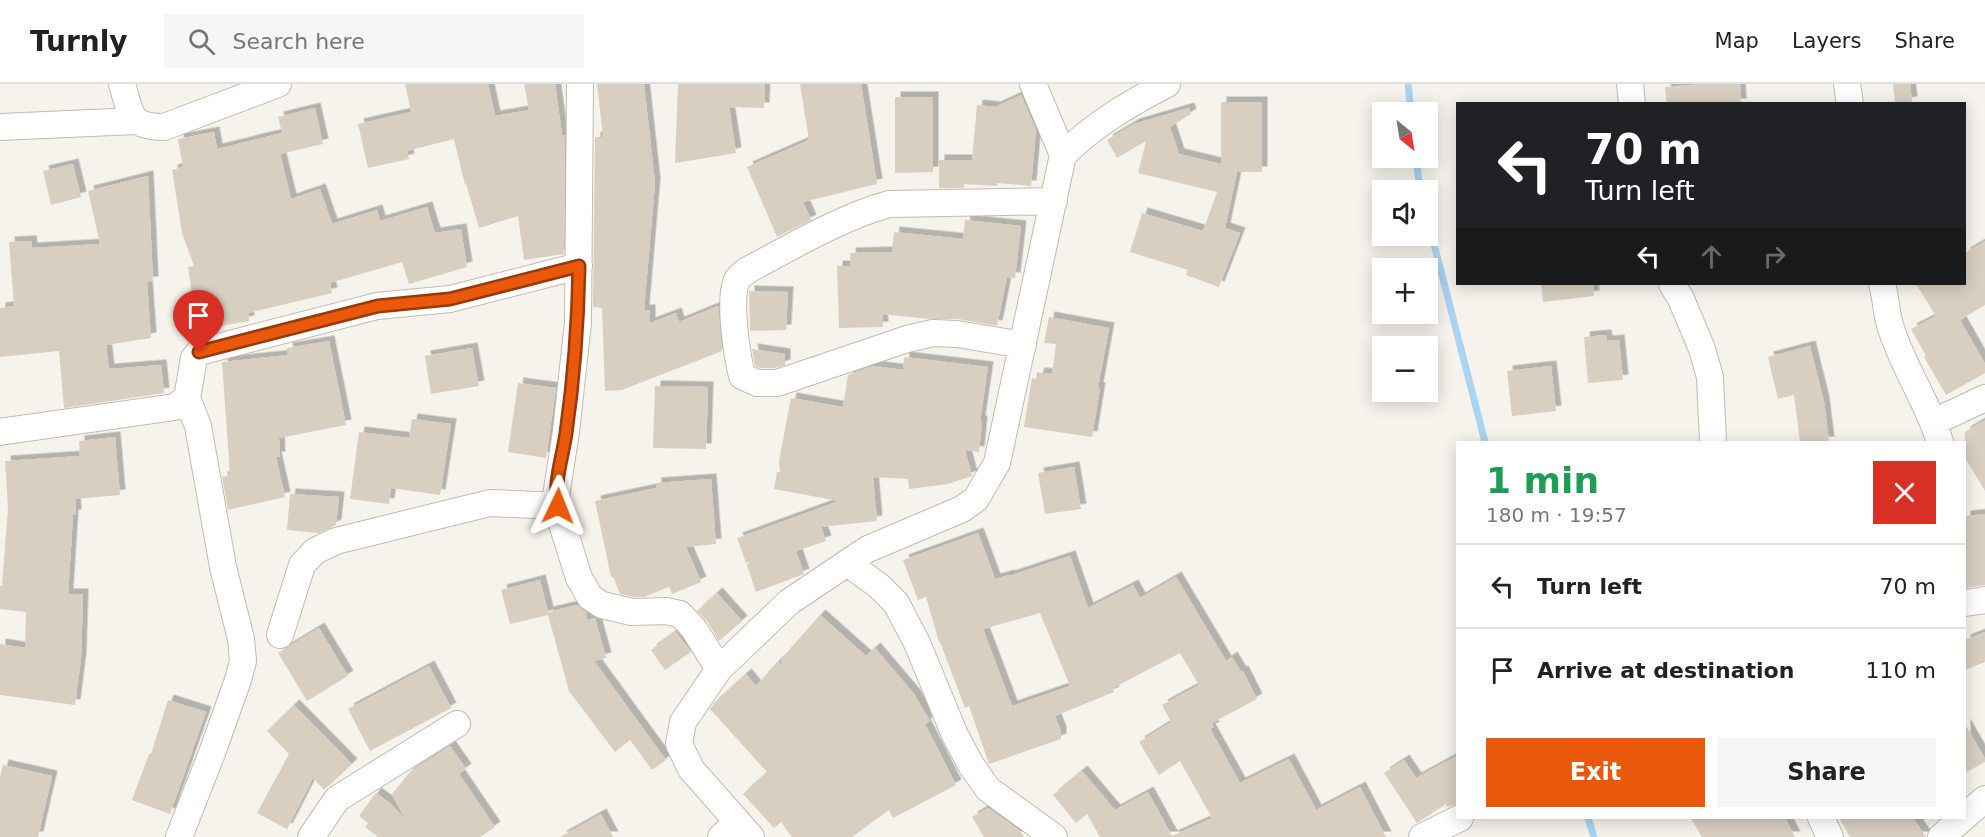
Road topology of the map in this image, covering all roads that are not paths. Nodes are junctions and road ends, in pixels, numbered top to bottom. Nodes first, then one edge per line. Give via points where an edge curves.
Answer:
1 (122, 84) edge
2 (278, 84) edge
3 (580, 84) edge
4 (1033, 84) edge
5 (1167, 84) edge
6 (1630, 84) edge
7 (1847, 84) edge
8 (1632, 102) edge
9 (1850, 102) edge
10 (136, 121) junction
11 (0, 127) edge
12 (1063, 155) junction
13 (1054, 201) junction
14 (579, 266) junction
15 (1673, 285) edge
16 (1882, 285) edge
17 (1023, 345) junction
18 (187, 398) junction
19 (1985, 398) edge
20 (0, 432) edge
21 (1937, 432) edge
22 (1713, 441) edge
23 (558, 506) junction
24 (846, 563) junction
25 (1985, 600) edge
26 (1966, 603) edge
27 (280, 635) dead end
28 (719, 669) junction
29 (456, 724) dead end
30 (1985, 799) edge
31 (1966, 815) edge
32 (1458, 819) edge
33 (1821, 819) edge
34 (1962, 819) edge
35 (737, 832) edge
36 (179, 837) edge
37 (311, 837) edge
38 (1054, 837) edge
39 (1422, 837) edge
40 (1830, 837) edge
41 (1941, 837) edge

1 - 10 street
2 - 10 street via 165,127 146,127
3 - 14 street
4 - 12 street
5 - 12 street via 1126,105
6 - 8 street
7 - 9 street
10 - 11 street
12 - 13 street
13 - 17 street
13 - 17 street via 889,204 873,208 748,270 738,279 733,295 742,376 756,383 777,382 933,333
14 - 18 street via 450,299 378,306 199,352 194,358
14 - 23 street via 578,322 556,496
15 - 22 street via 1702,349 1710,377
16 - 21 street via 1890,325
17 - 24 street via 997,464 976,499
18 - 20 street via 175,407
18 - 36 street via 198,426 223,567 242,639 243,661
19 - 21 street
23 - 27 street via 490,503 336,541 315,551 302,565
23 - 28 street via 579,578 590,597 602,605 632,612 666,610 680,614
24 - 28 street via 789,602
24 - 38 street via 896,603 955,735 988,789
25 - 26 street
28 - 35 street via 682,722 679,744 691,769
29 - 37 street via 338,799
30 - 31 street
32 - 39 street
33 - 40 street
34 - 41 street

